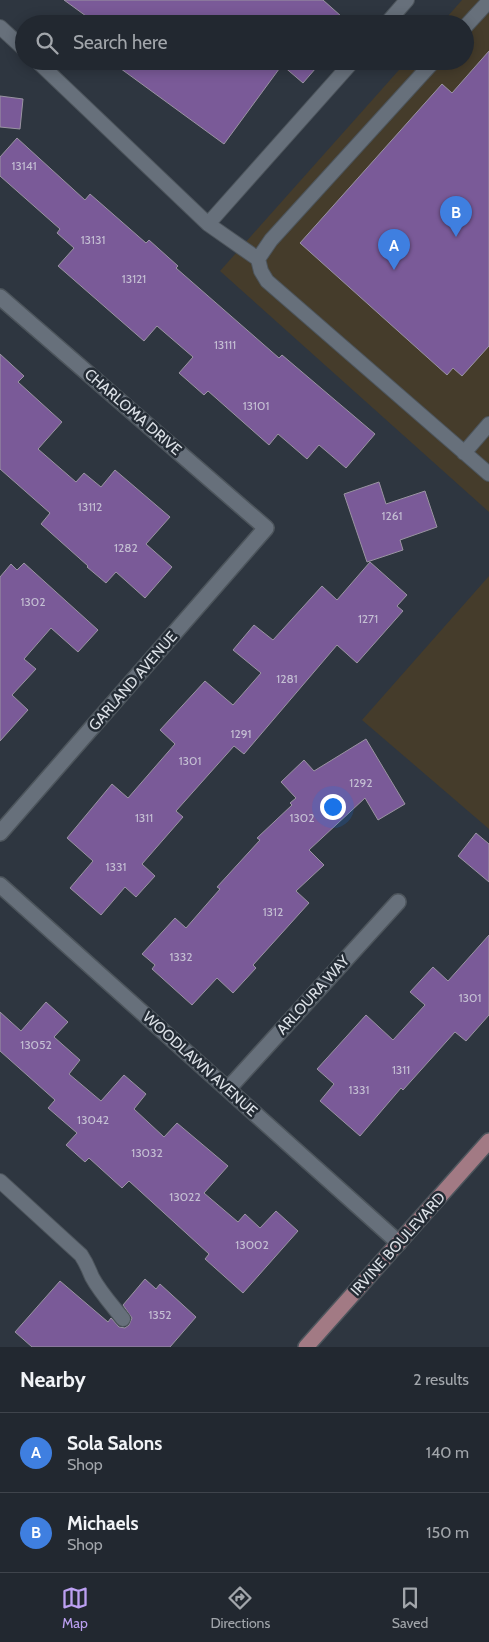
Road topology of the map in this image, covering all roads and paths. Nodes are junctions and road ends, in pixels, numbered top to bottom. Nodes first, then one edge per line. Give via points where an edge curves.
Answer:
1 (408, 0) edge
2 (489, 1) edge
3 (394, 15) edge
4 (474, 17) edge
5 (0, 27) edge
6 (15, 41) edge
7 (45, 70) edge
8 (345, 70) edge
9 (426, 70) edge
10 (208, 224) junction
11 (258, 259) junction
12 (0, 297) edge
13 (489, 424) edge
14 (464, 452) junction
15 (489, 474) edge
16 (266, 528) joint
17 (0, 834) edge
18 (0, 885) edge
19 (398, 902) dead end
20 (228, 1089) junction
21 (489, 1141) edge
22 (0, 1181) edge
23 (399, 1242) junction
24 (123, 1319) dead end
25 (306, 1347) edge

1 - 3 lane
2 - 4 lane
5 - 6 lane
7 - 10 lane
8 - 10 lane
9 - 11 lane via 271,240
10 - 11 lane
11 - 14 lane via 267,281
12 - 16 street, CHARLOMA DRIVE
13 - 14 lane
14 - 15 lane
16 - 17 street, GARLAND AVENUE
18 - 20 street, WOODLAWN AVENUE
19 - 20 street, ARLOURA WAY
20 - 23 street, WOODLAWN AVENUE
21 - 23 main road, IRVINE BOULEVARD
22 - 24 lane via 81,1255 102,1294
23 - 25 main road, IRVINE BOULEVARD

